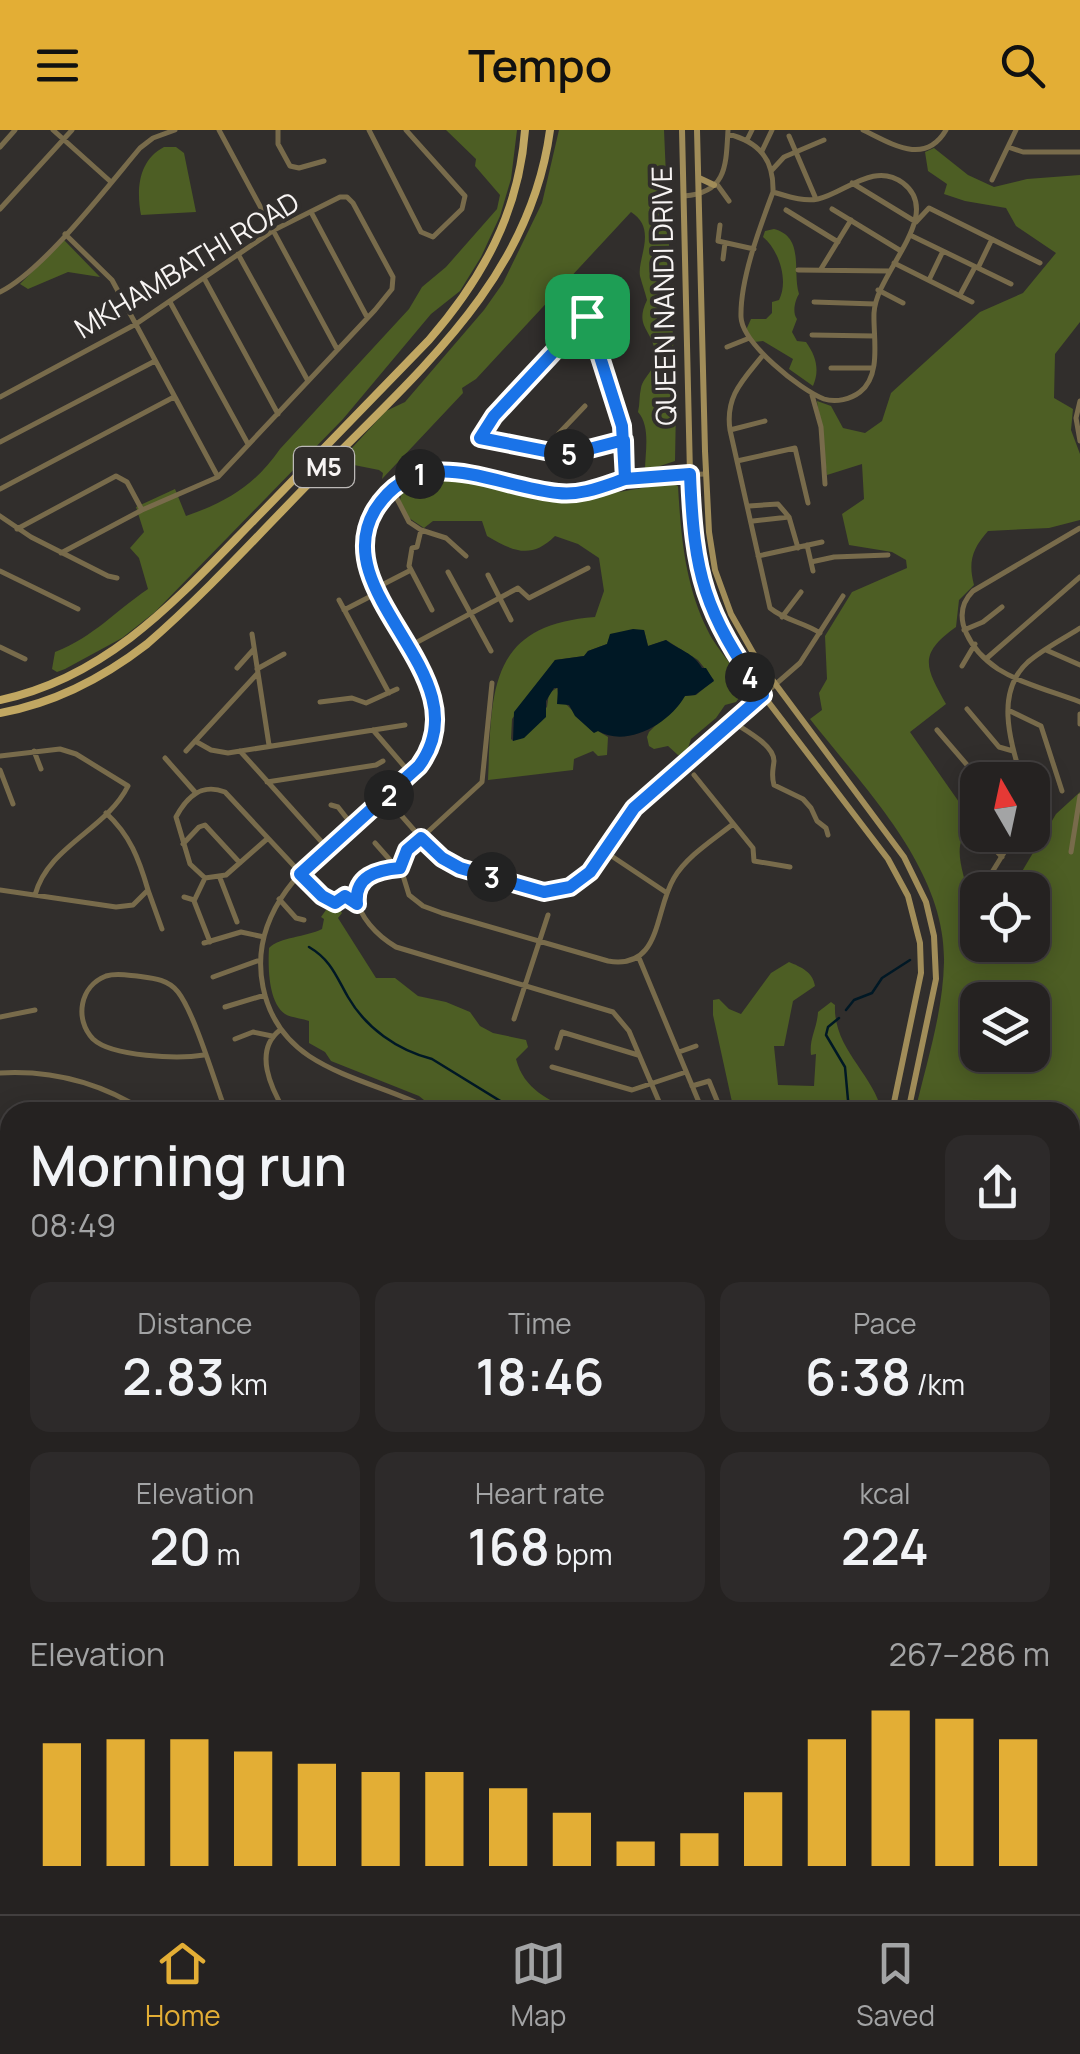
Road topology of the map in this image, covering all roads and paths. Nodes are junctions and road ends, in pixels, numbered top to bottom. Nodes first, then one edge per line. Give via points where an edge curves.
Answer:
1 (15, 130) edge
2 (53, 130) edge
3 (72, 130) edge
4 (175, 130) edge
5 (220, 130) edge
6 (278, 130) edge
7 (370, 130) edge
8 (406, 130) edge
9 (524, 130) edge
10 (550, 130) edge
11 (682, 130) edge
12 (697, 130) edge
13 (752, 130) edge
14 (772, 130) edge
15 (863, 130) edge
16 (946, 130) edge
17 (1016, 130) edge
18 (728, 132) edge
19 (789, 136) dead end
20 (63, 140) junction
21 (747, 140) junction
22 (824, 140) dead end
23 (0, 147) edge
24 (1008, 148) junction
25 (762, 151) junction
26 (796, 152) junction
27 (1080, 152) edge
28 (324, 161) dead end
29 (772, 170) junction
30 (698, 177) junction
31 (992, 180) dead end
32 (111, 182) junction
33 (852, 183) junction
34 (716, 184) junction
35 (773, 192) junction
36 (698, 194) junction
37 (684, 196) junction
38 (816, 199) junction
39 (729, 202) dead end
40 (0, 208) edge
41 (832, 209) dead end
42 (786, 210) dead end
43 (311, 212) junction
44 (851, 220) junction
45 (916, 222) junction
46 (720, 225) dead end
47 (274, 230) junction
48 (65, 234) junction
49 (910, 235) junction
50 (992, 239) junction
51 (838, 242) junction
52 (726, 243) junction
53 (754, 248) junction
54 (900, 251) junction
55 (944, 251) junction
56 (238, 254) junction
57 (723, 259) dead end
58 (894, 263) junction
59 (1040, 263) dead end
60 (976, 268) junction
61 (798, 270) dead end
62 (821, 270) junction
63 (889, 271) junction
64 (204, 278) junction
65 (600, 279) dead end
66 (929, 280) junction
67 (1011, 284) dead end
68 (878, 290) junction
69 (0, 292) edge
70 (609, 295) dead end
71 (960, 296) junction
72 (170, 302) junction
73 (814, 302) dead end
74 (972, 302) dead end
75 (903, 303) dead end
76 (875, 304) junction
77 (597, 306) junction
78 (587, 316) junction
79 (367, 317) junction
80 (136, 324) junction
81 (812, 335) dead end
82 (874, 336) junction
83 (748, 339) junction
84 (727, 347) dead end
85 (338, 349) junction
86 (762, 355) junction
87 (155, 362) junction
88 (831, 368) dead end
89 (874, 368) junction
90 (308, 381) junction
91 (811, 392) junction
92 (0, 397) edge
93 (174, 397) junction
94 (1080, 400) edge
95 (585, 406) dead end
96 (278, 414) junction
97 (765, 421) dead end
98 (730, 430) junction
99 (624, 440) junction
100 (1080, 441) edge
101 (0, 442) edge
102 (248, 444) junction
103 (542, 452) junction
104 (738, 461) junction
105 (690, 474) junction
106 (706, 474) junction
107 (218, 477) junction
108 (625, 479) junction
109 (825, 484) dead end
110 (0, 489) edge
111 (392, 489) junction
112 (808, 503) dead end
113 (749, 506) junction
114 (142, 510) junction
115 (0, 516) edge
116 (789, 516) junction
117 (752, 522) junction
118 (1080, 528) edge
119 (17, 529) junction
120 (421, 530) junction
121 (822, 542) dead end
122 (806, 545) junction
123 (798, 548) junction
124 (62, 553) junction
125 (888, 555) dead end
126 (466, 556) dead end
127 (758, 556) junction
128 (811, 562) junction
129 (588, 568) dead end
130 (0, 570) edge
131 (411, 570) junction
132 (813, 571) dead end
133 (448, 572) dead end
134 (488, 575) dead end
135 (1080, 577) edge
136 (117, 578) dead end
137 (378, 590) junction
138 (801, 592) dead end
139 (843, 596) dead end
140 (500, 598) junction
141 (339, 600) dead end
142 (1002, 607) dead end
143 (78, 610) dead end
144 (344, 610) junction
145 (432, 610) dead end
146 (471, 614) junction
147 (782, 617) junction
148 (511, 620) dead end
149 (1080, 628) edge
150 (964, 630) junction
151 (820, 633) junction
152 (252, 634) dead end
153 (975, 644) junction
154 (0, 647) edge
155 (408, 647) junction
156 (254, 650) junction
157 (1046, 650) junction
158 (491, 651) dead end
159 (284, 654) dead end
160 (988, 658) junction
161 (25, 660) dead end
162 (1080, 665) edge
163 (962, 666) dead end
164 (237, 668) dead end
165 (257, 671) junction
166 (1016, 676) junction
167 (492, 684) dead end
168 (776, 686) junction
169 (397, 689) dead end
170 (389, 693) junction
171 (763, 695) junction
172 (0, 700) edge
173 (320, 702) dead end
174 (1080, 702) edge
175 (967, 708) dead end
176 (1008, 710) junction
177 (0, 713) edge
178 (1080, 714) edge
179 (733, 722) junction
180 (1080, 724) edge
181 (405, 725) dead end
182 (373, 730) junction
183 (937, 730) dead end
184 (195, 741) junction
185 (269, 746) junction
186 (34, 750) junction
187 (186, 751) dead end
188 (240, 751) junction
189 (1013, 751) junction
190 (0, 756) edge
191 (165, 758) dead end
192 (383, 760) dead end
193 (965, 762) edge
194 (1016, 762) edge
195 (0, 770) edge
196 (41, 770) dead end
197 (410, 774) junction
198 (694, 775) dead end
199 (267, 782) junction
200 (1062, 791) dead end
201 (195, 792) junction
202 (1080, 796) edge
203 (386, 798) junction
204 (13, 804) dead end
205 (331, 805) dead end
206 (106, 814) junction
207 (732, 824) junction
208 (353, 826) junction
209 (828, 835) dead end
210 (421, 838) junction
211 (267, 839) junction
212 (376, 843) dead end
213 (183, 844) junction
214 (328, 849) junction
215 (604, 851) junction
216 (997, 852) edge
217 (1005, 852) edge
218 (1071, 852) dead end
219 (1002, 857) junction
220 (240, 862) junction
221 (790, 867) dead end
222 (399, 869) junction
223 (993, 872) edge
224 (300, 874) junction
225 (206, 878) junction
226 (220, 878) junction
227 (0, 890) edge
228 (148, 890) junction
229 (666, 893) junction
230 (35, 895) junction
231 (184, 897) dead end
232 (194, 900) junction
233 (279, 900) junction
234 (357, 904) junction
235 (548, 915) dead end
236 (304, 920) dead end
237 (237, 922) dead end
238 (162, 929) dead end
239 (264, 936) junction
240 (539, 941) junction
241 (639, 958) junction
242 (260, 960) junction
243 (212, 977) dead end
244 (525, 984) junction
245 (265, 994) junction
246 (226, 1007) dead end
247 (35, 1010) dead end
248 (0, 1017) edge
249 (514, 1019) dead end
250 (280, 1030) junction
251 (272, 1036) junction
252 (235, 1039) dead end
253 (696, 1046) dead end
254 (557, 1048) dead end
255 (679, 1052) junction
256 (638, 1054) junction
257 (204, 1055) junction
258 (552, 1067) dead end
259 (686, 1072) junction
260 (0, 1073) edge
261 (652, 1086) junction
262 (692, 1086) junction
263 (129, 1102) edge
264 (222, 1102) edge
265 (281, 1102) edge
266 (413, 1102) edge
267 (659, 1102) edge
268 (698, 1102) edge
269 (715, 1102) edge
270 (894, 1102) edge
271 (910, 1102) edge

1 - 23 street
2 - 20 street
3 - 20 street
4 - 32 street via 140,148
5 - 47 street
6 - 28 street via 290,166
7 - 8 street via 421,232 433,237 462,209 466,196
9 - 172 main road, M5 via 518,180 492,254 429,340 139,634 81,672
10 - 177 main road, M5 via 539,184 516,243 465,322 418,374 147,644 86,684
11 - 37 main road, QUEEN NANDI DRIVE
12 - 30 main road, QUEEN NANDI DRIVE
13 - 21 street
14 - 25 street
15 - 16 street via 914,151 933,146
17 - 24 street
18 - 21 street
18 - 34 street via 727,162
19 - 26 street
20 - 32 street
20 - 40 street
21 - 25 street
22 - 26 street
24 - 27 street
24 - 31 street
25 - 29 street
26 - 29 street
26 - 38 street
29 - 35 street
30 - 34 main road
30 - 36 main road, QUEEN NANDI DRIVE
32 - 48 street
33 - 38 street
33 - 45 street
33 - 45 street via 878,176 900,181 914,200
34 - 36 street
34 - 39 street
35 - 38 street
35 - 53 street
36 - 37 street
36 - 106 main road, QUEEN NANDI DRIVE
37 - 105 main road, QUEEN NANDI DRIVE
41 - 44 street
42 - 51 street
43 - 47 street, MKHAMBATHI ROAD
43 - 79 street
43 - 79 street, MKHAMBATHI ROAD via 347,196 369,232 394,284
44 - 51 street
44 - 54 street
45 - 49 street
45 - 50 street via 929,208
46 - 52 street via 717,240
47 - 56 street, MKHAMBATHI ROAD
47 - 85 street
48 - 69 street
48 - 80 street via 110,277
49 - 54 street
49 - 55 street
50 - 59 street
50 - 60 street
51 - 62 street
52 - 53 street
52 - 57 street
53 - 83 street via 741,310
54 - 58 street
55 - 60 street
55 - 66 street
56 - 64 street, MKHAMBATHI ROAD
56 - 90 street
58 - 63 street
58 - 66 street
60 - 67 street
60 - 71 street
61 - 62 street
62 - 63 street
63 - 68 street
64 - 72 street, MKHAMBATHI ROAD
64 - 96 street
65 - 77 street via 593,290
66 - 71 street
68 - 75 street
68 - 76 street
70 - 77 street
71 - 74 street
72 - 80 street, MKHAMBATHI ROAD
72 - 102 street
73 - 76 street
76 - 82 street
77 - 78 street
78 - 99 street
78 - 103 street via 480,438
79 - 85 street, MKHAMBATHI ROAD
80 - 87 street
80 - 92 street, MKHAMBATHI ROAD
81 - 82 street
82 - 89 street
83 - 84 street
83 - 86 street
85 - 90 street, MKHAMBATHI ROAD
86 - 91 street
86 - 98 street via 732,396
87 - 93 street
87 - 101 street
88 - 89 street
89 - 91 street via 853,396 834,401
90 - 96 street, MKHAMBATHI ROAD
91 - 109 street
93 - 107 street
93 - 110 street
94 - 100 street
95 - 103 street
96 - 102 street, MKHAMBATHI ROAD
97 - 98 street
98 - 104 street
99 - 103 street via 570,454
99 - 108 street
102 - 107 street, MKHAMBATHI ROAD
104 - 112 street via 795,448
104 - 113 street
105 - 106 street
105 - 108 street
105 - 171 main road, QUEEN NANDI DRIVE via 696,558 707,601
106 - 168 main road, QUEEN NANDI DRIVE via 710,547 722,594
107 - 114 street, MKHAMBATHI ROAD
108 - 111 street via 565,494 438,471
111 - 120 street via 404,515
111 - 137 street via 366,536 367,564
113 - 116 street via 778,504
113 - 117 street
114 - 119 street via 127,482 116,476
114 - 124 street, MKHAMBATHI ROAD
115 - 119 street
116 - 117 street
116 - 123 street
117 - 127 street
118 - 150 street via 973,590 962,607
119 - 124 street
120 - 126 street via 446,538
120 - 131 street
121 - 122 street
122 - 123 street
122 - 128 street
123 - 127 street
124 - 136 street
125 - 128 street
127 - 147 street via 770,606
128 - 132 street
129 - 140 street via 528,598 518,588
130 - 143 street
131 - 137 street
131 - 145 street
133 - 146 street
134 - 140 street
135 - 160 street
137 - 144 street
137 - 155 street
138 - 147 street
139 - 151 street
140 - 146 street
140 - 148 street
141 - 144 street
142 - 150 street
144 - 170 street
146 - 155 street
146 - 158 street
147 - 151 street
149 - 157 street
150 - 153 street
151 - 168 street
152 - 156 street
153 - 160 street
153 - 163 street
154 - 161 street
155 - 197 street via 431,692 436,720 430,748
156 - 164 street
156 - 165 street
157 - 162 street
157 - 166 street
159 - 165 street
160 - 166 street
165 - 184 street
165 - 185 street
166 - 174 street
166 - 176 street
167 - 210 street via 486,773
168 - 171 street
168 - 271 main road, QUEEN NANDI DRIVE via 904,857 926,902 936,979
169 - 170 street
170 - 173 street via 374,702
171 - 179 street
171 - 270 main road, QUEEN NANDI DRIVE via 888,859 913,912 921,973
175 - 189 street via 999,747
176 - 189 street
176 - 200 street via 1040,726
178 - 180 street
179 - 209 street via 770,750 774,785 808,804
179 - 215 street via 634,808
181 - 182 street
182 - 185 street
182 - 197 street
183 - 193 street
184 - 187 street
184 - 188 street via 219,752
185 - 188 street
186 - 190 street
186 - 196 street
186 - 206 street via 68,751 128,786
188 - 199 street
189 - 194 street
191 - 201 street
192 - 199 street
195 - 204 street
197 - 203 street
198 - 207 street
199 - 214 street
201 - 211 street via 225,792
201 - 213 street via 176,817
202 - 218 street
203 - 208 street
203 - 210 street
205 - 208 street
206 - 228 street via 130,841
206 - 230 street via 45,869
207 - 221 street via 753,848 756,863
207 - 229 street via 680,869
208 - 214 street
210 - 215 street via 460,868 548,892 584,879
210 - 222 street
211 - 220 street
211 - 224 street
212 - 222 street
213 - 220 street via 205,825
213 - 225 street via 193,870
214 - 224 street
215 - 229 street
216 - 219 street
217 - 219 street
219 - 223 street
220 - 226 street
222 - 234 street via 367,876 356,890
222 - 240 street via 406,890 423,906
224 - 233 street
224 - 234 street via 335,903 345,896
225 - 226 street
225 - 232 street
226 - 237 street
227 - 230 street
228 - 230 street via 125,908
228 - 238 street
229 - 241 street
231 - 232 street
232 - 239 street via 207,943 241,932
233 - 236 street
233 - 239 street
234 - 244 street via 396,946
235 - 240 street
239 - 242 street
240 - 241 street via 616,963
240 - 244 street
241 - 255 street
242 - 243 street
242 - 245 street
244 - 249 street
244 - 256 street via 613,1012
245 - 246 street
245 - 250 street
247 - 248 street
250 - 251 street
250 - 266 street via 315,1059
251 - 252 street via 254,1032
251 - 265 street via 264,1056
253 - 255 street
254 - 256 street via 562,1032
255 - 259 street
256 - 261 street
257 - 257 street via 183,1000 163,981 112,974 87,992 83,1020 108,1048
257 - 264 street
258 - 261 street via 624,1088
259 - 261 street
259 - 262 street
260 - 263 street via 84,1082
261 - 267 street
262 - 268 street
262 - 269 street via 709,1081

